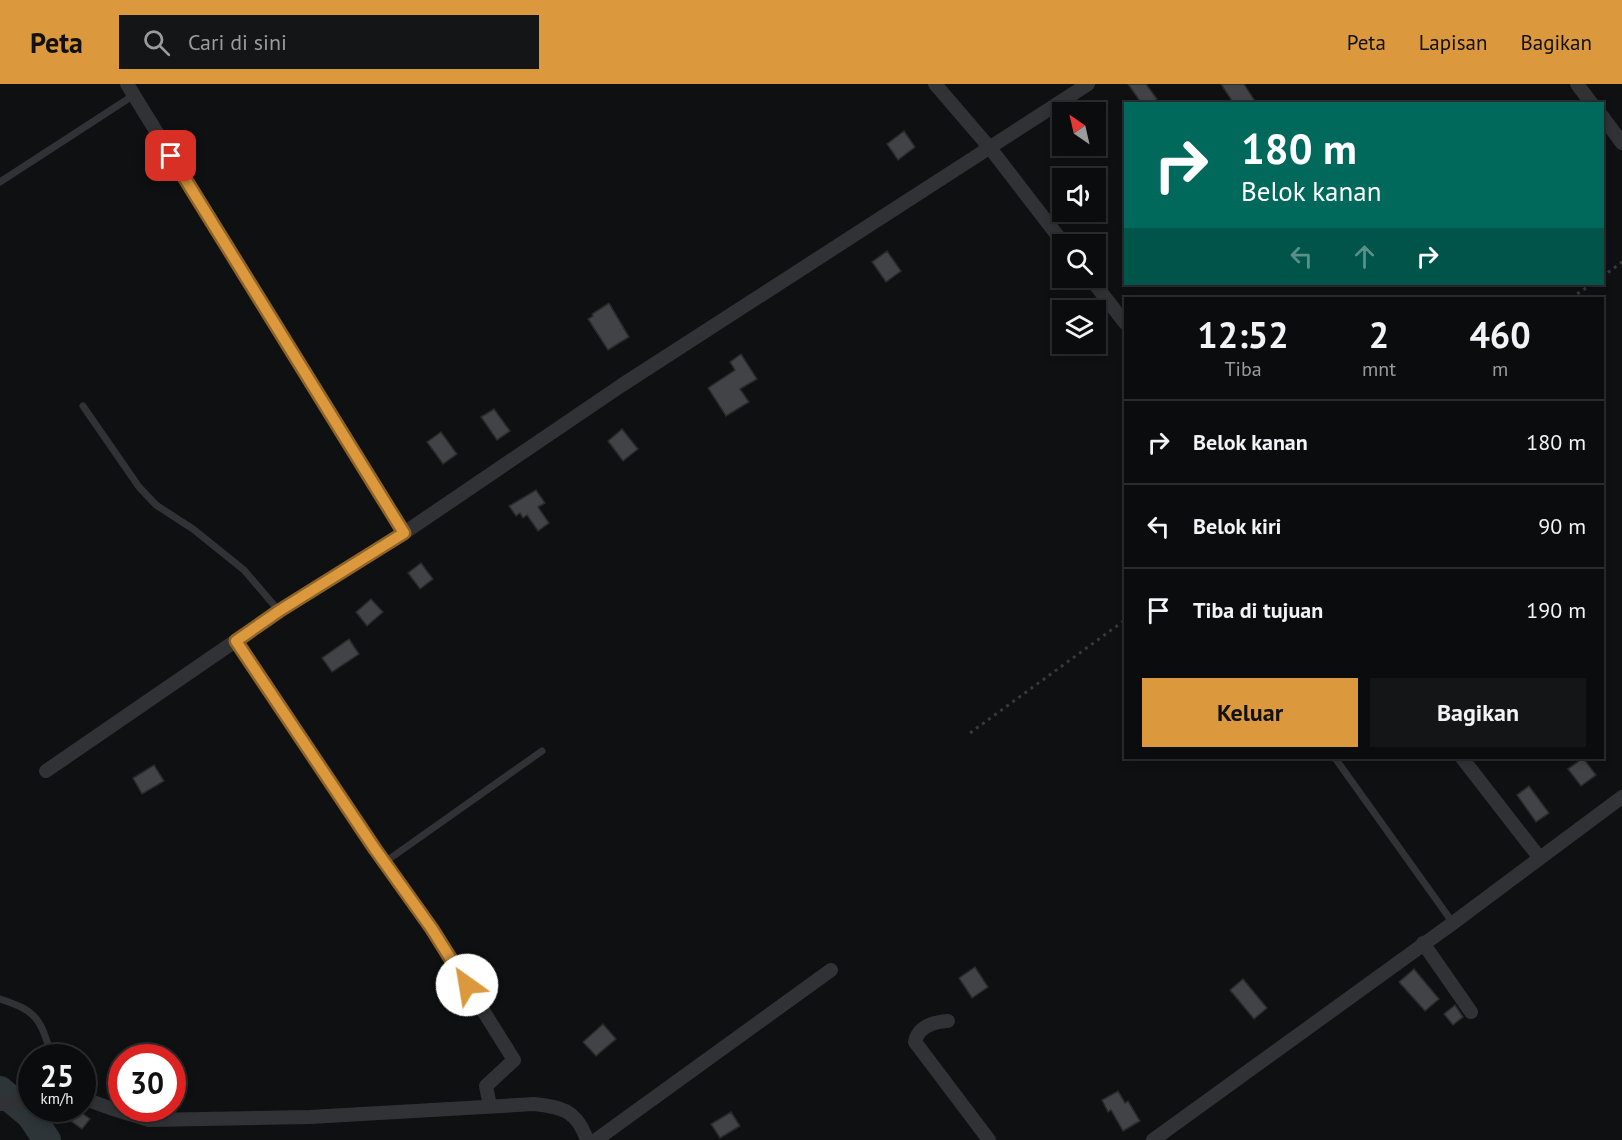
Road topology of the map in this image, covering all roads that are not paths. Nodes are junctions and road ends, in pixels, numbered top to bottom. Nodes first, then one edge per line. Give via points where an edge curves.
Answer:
1 (935, 84) edge
2 (1088, 84) edge
3 (1577, 84) edge
4 (130, 89) edge
5 (1590, 102) edge
6 (1604, 119) edge
7 (1622, 143) edge
8 (990, 148) junction
9 (0, 182) edge
10 (1057, 234) edge
11 (1098, 288) edge
12 (1124, 322) edge
13 (83, 405) dead end
14 (404, 533) junction
15 (279, 611) junction
16 (236, 641) junction
17 (542, 751) dead end
18 (1336, 759) edge
19 (1463, 759) edge
20 (46, 771) dead end
21 (1622, 796) edge
22 (1539, 857) junction
23 (385, 862) junction
24 (1453, 923) junction
25 (1423, 943) junction
26 (831, 970) dead end
27 (0, 999) edge
28 (1471, 1012) dead end
29 (948, 1021) dead end
30 (48, 1044) edge
31 (18, 1101) edge
32 (96, 1103) edge
33 (0, 1104) edge
34 (490, 1106) junction
35 (587, 1140) edge
36 (596, 1140) edge
37 (989, 1140) edge
38 (1153, 1140) edge

1 - 8 street
2 - 8 street
3 - 5 street
4 - 9 lane
4 - 14 street
6 - 7 street
8 - 10 street
8 - 14 street via 622,385
11 - 12 street
13 - 15 lane via 139,488 244,570
14 - 15 street
15 - 16 street
16 - 20 street
16 - 23 street
17 - 23 lane
18 - 24 lane
19 - 22 street
21 - 22 street
22 - 24 street
23 - 34 street via 514,1060 486,1086
24 - 25 street
25 - 28 street
25 - 38 street
26 - 36 street
27 - 30 lane via 22,1005 35,1016
29 - 37 street via 925,1027 915,1042
31 - 33 street
32 - 34 street via 149,1120 310,1117
34 - 35 street via 534,1104 567,1111 577,1119

